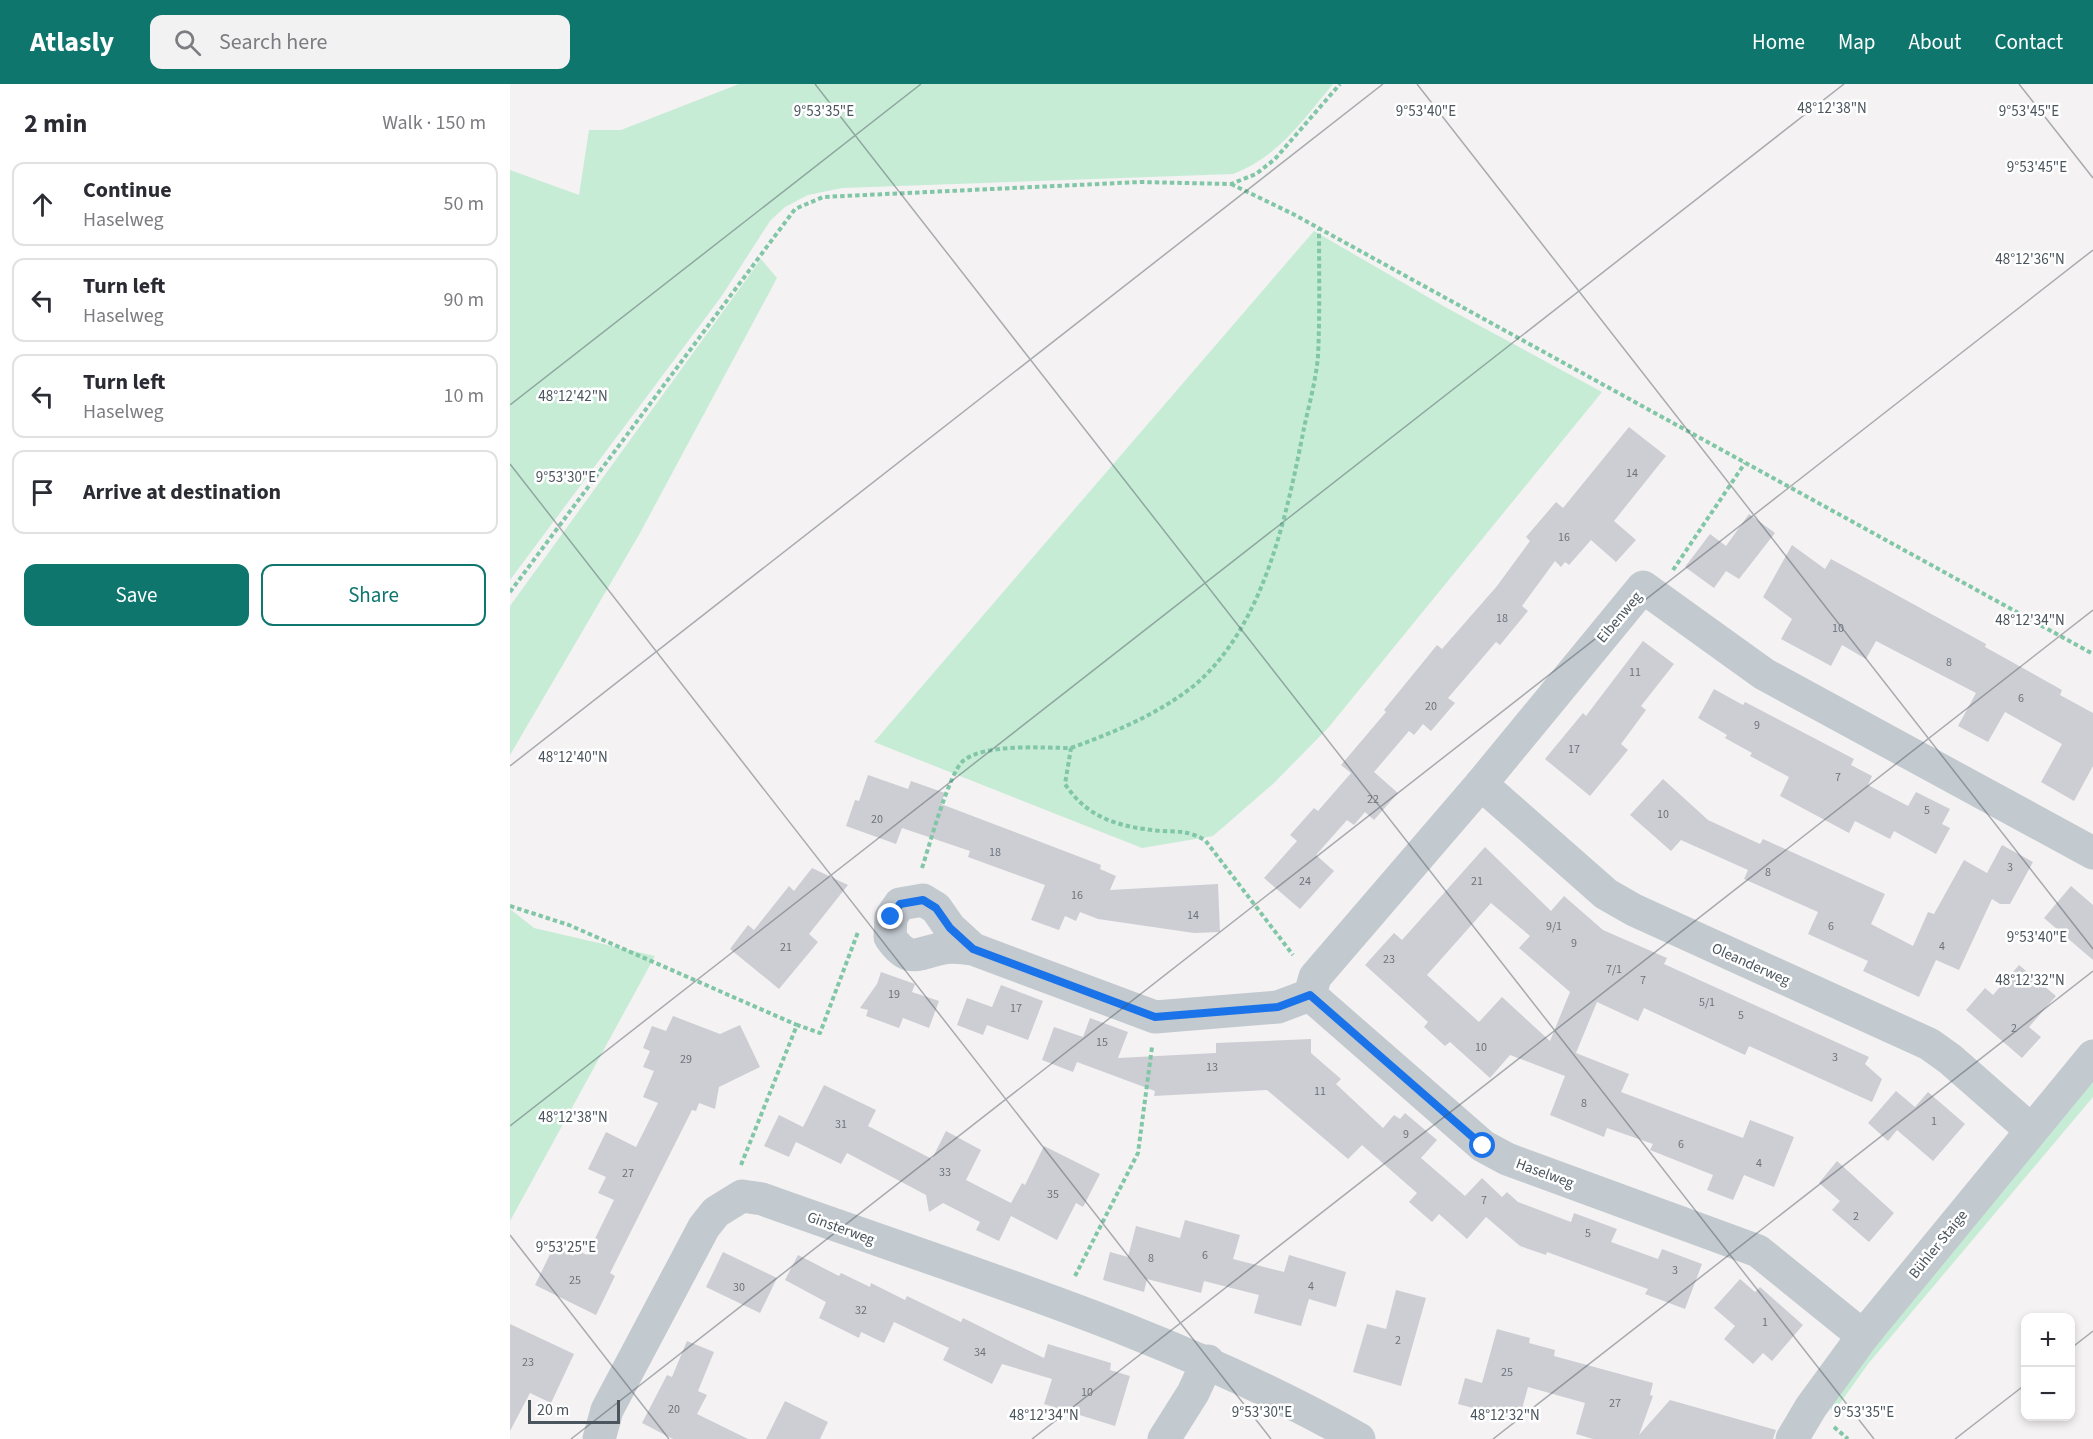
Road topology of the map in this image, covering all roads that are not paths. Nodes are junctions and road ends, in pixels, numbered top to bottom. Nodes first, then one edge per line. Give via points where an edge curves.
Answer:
1 (1481, 784) junction
2 (2093, 853) edge
3 (973, 949) junction
4 (1313, 986) junction
5 (2093, 1056) edge
6 (2031, 1130) junction
7 (1863, 1336) junction
8 (1208, 1361) junction
9 (599, 1439) edge
10 (1164, 1439) edge
11 (1359, 1439) edge
12 (1792, 1439) edge

1 - 2 street, Eibenweg via 1643,587 1764,674
1 - 4 street, Eibenweg
1 - 6 street, Oleanderweg via 1606,894 1929,1044
3 - 3 street via 950,928 936,908 923,900 900,904 891,917 889,928 902,952 913,956 945,948
3 - 4 street via 1155,1017 1278,1007
4 - 7 street, Haselweg via 1483,1146 1507,1159 1758,1251
5 - 6 street, Bühler Staige
6 - 7 street, Bühler Staige
7 - 12 street, Bühler Staige
8 - 9 street, Ginsterweg via 762,1199 742,1196 716,1212 704,1227 607,1410
8 - 10 street
8 - 11 street, Ginsterweg via 1296,1403

